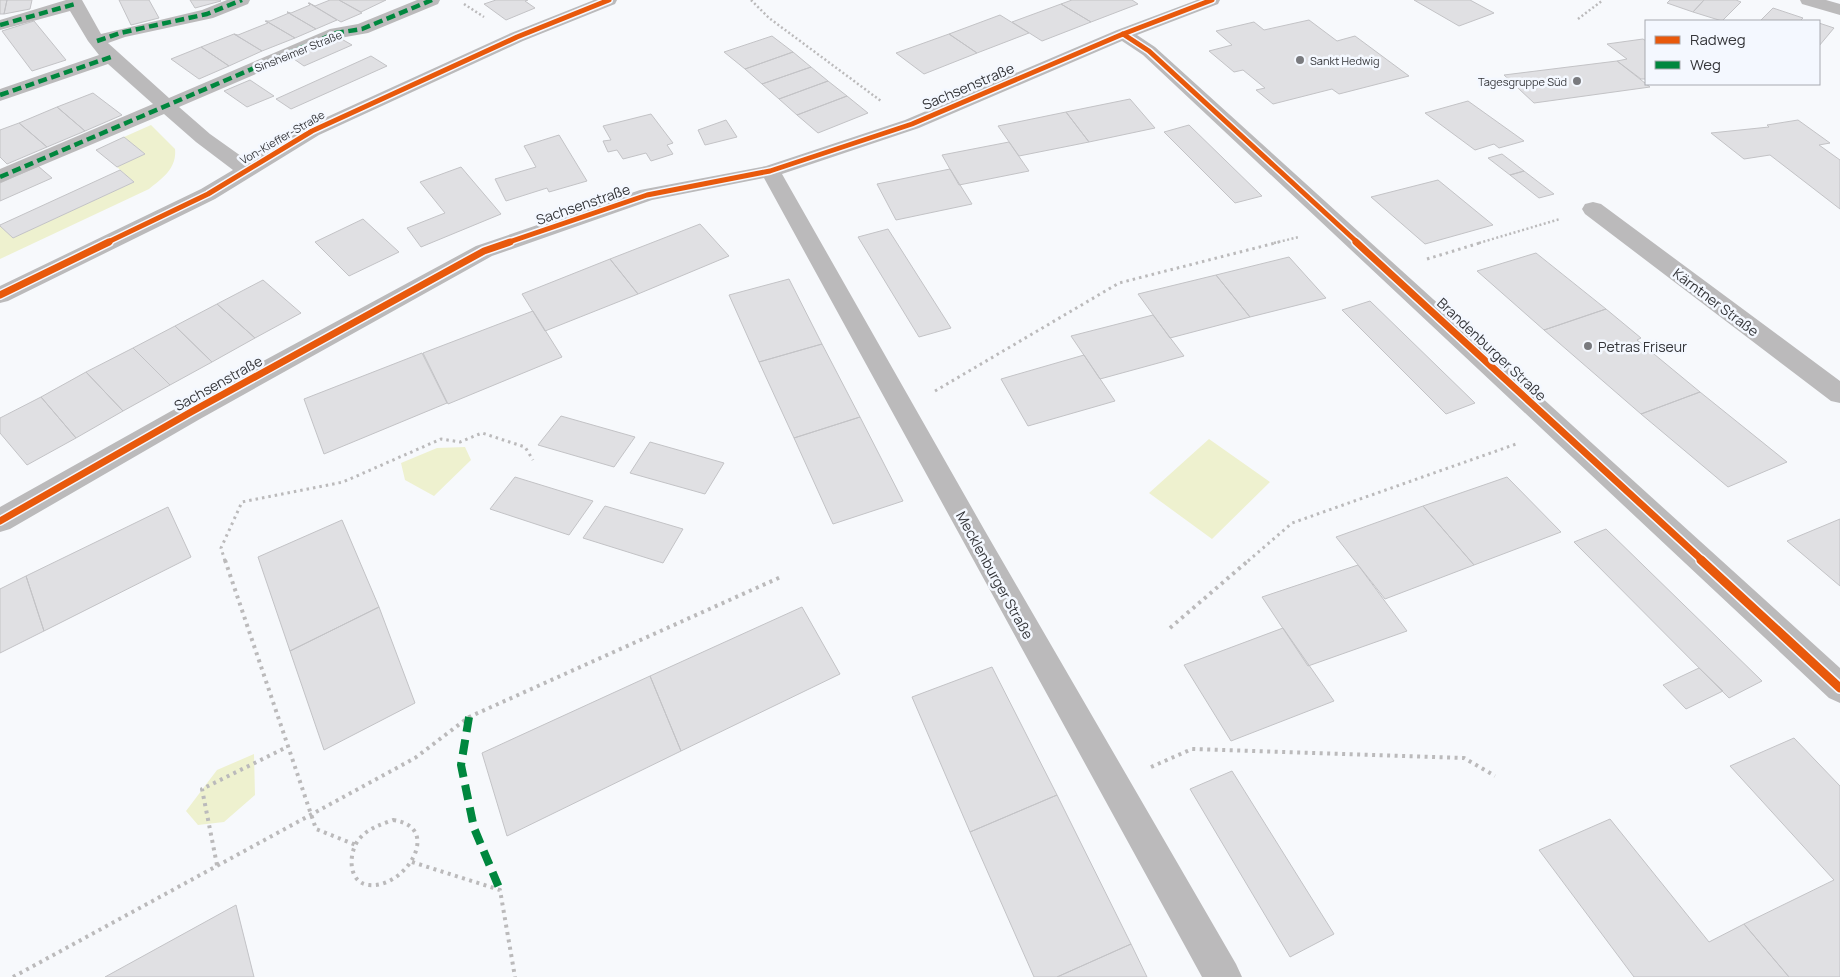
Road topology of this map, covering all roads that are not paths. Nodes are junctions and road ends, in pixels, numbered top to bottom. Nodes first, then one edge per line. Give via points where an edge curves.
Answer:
1 (242, 0) edge
2 (432, 0) edge
3 (609, 0) edge
4 (1212, 0) edge
5 (1808, 0) edge
6 (75, 2) edge
7 (1840, 10) edge
8 (0, 25) edge
9 (1123, 34) junction
10 (97, 41) junction
11 (110, 57) junction
12 (0, 95) edge
13 (165, 106) junction
14 (247, 170) junction
15 (770, 171) junction
16 (0, 177) edge
17 (1593, 209) road end
18 (0, 295) edge
19 (1840, 394) edge
20 (0, 521) edge
21 (1840, 688) edge
22 (1223, 977) edge

1 - 10 street via 207,14
2 - 13 street, Sinsheimer Straße via 362,29 336,33
3 - 14 street, Von-Kieffer-Straße via 517,37 312,131
4 - 9 street, Sachsenstraße
5 - 7 street
6 - 8 street
6 - 10 street
9 - 15 street, Sachsenstraße via 912,124
9 - 21 street, Brandenburger Straße via 1149,51
10 - 11 street
11 - 12 street
11 - 13 street
13 - 14 street
13 - 16 street, Sinsheimer Straße
14 - 18 street, Von-Kieffer-Straße via 208,194
15 - 20 street, Sachsenstraße via 647,195 484,251
15 - 22 street, Mecklenburger Straße
17 - 19 street, Kärntner Straße

